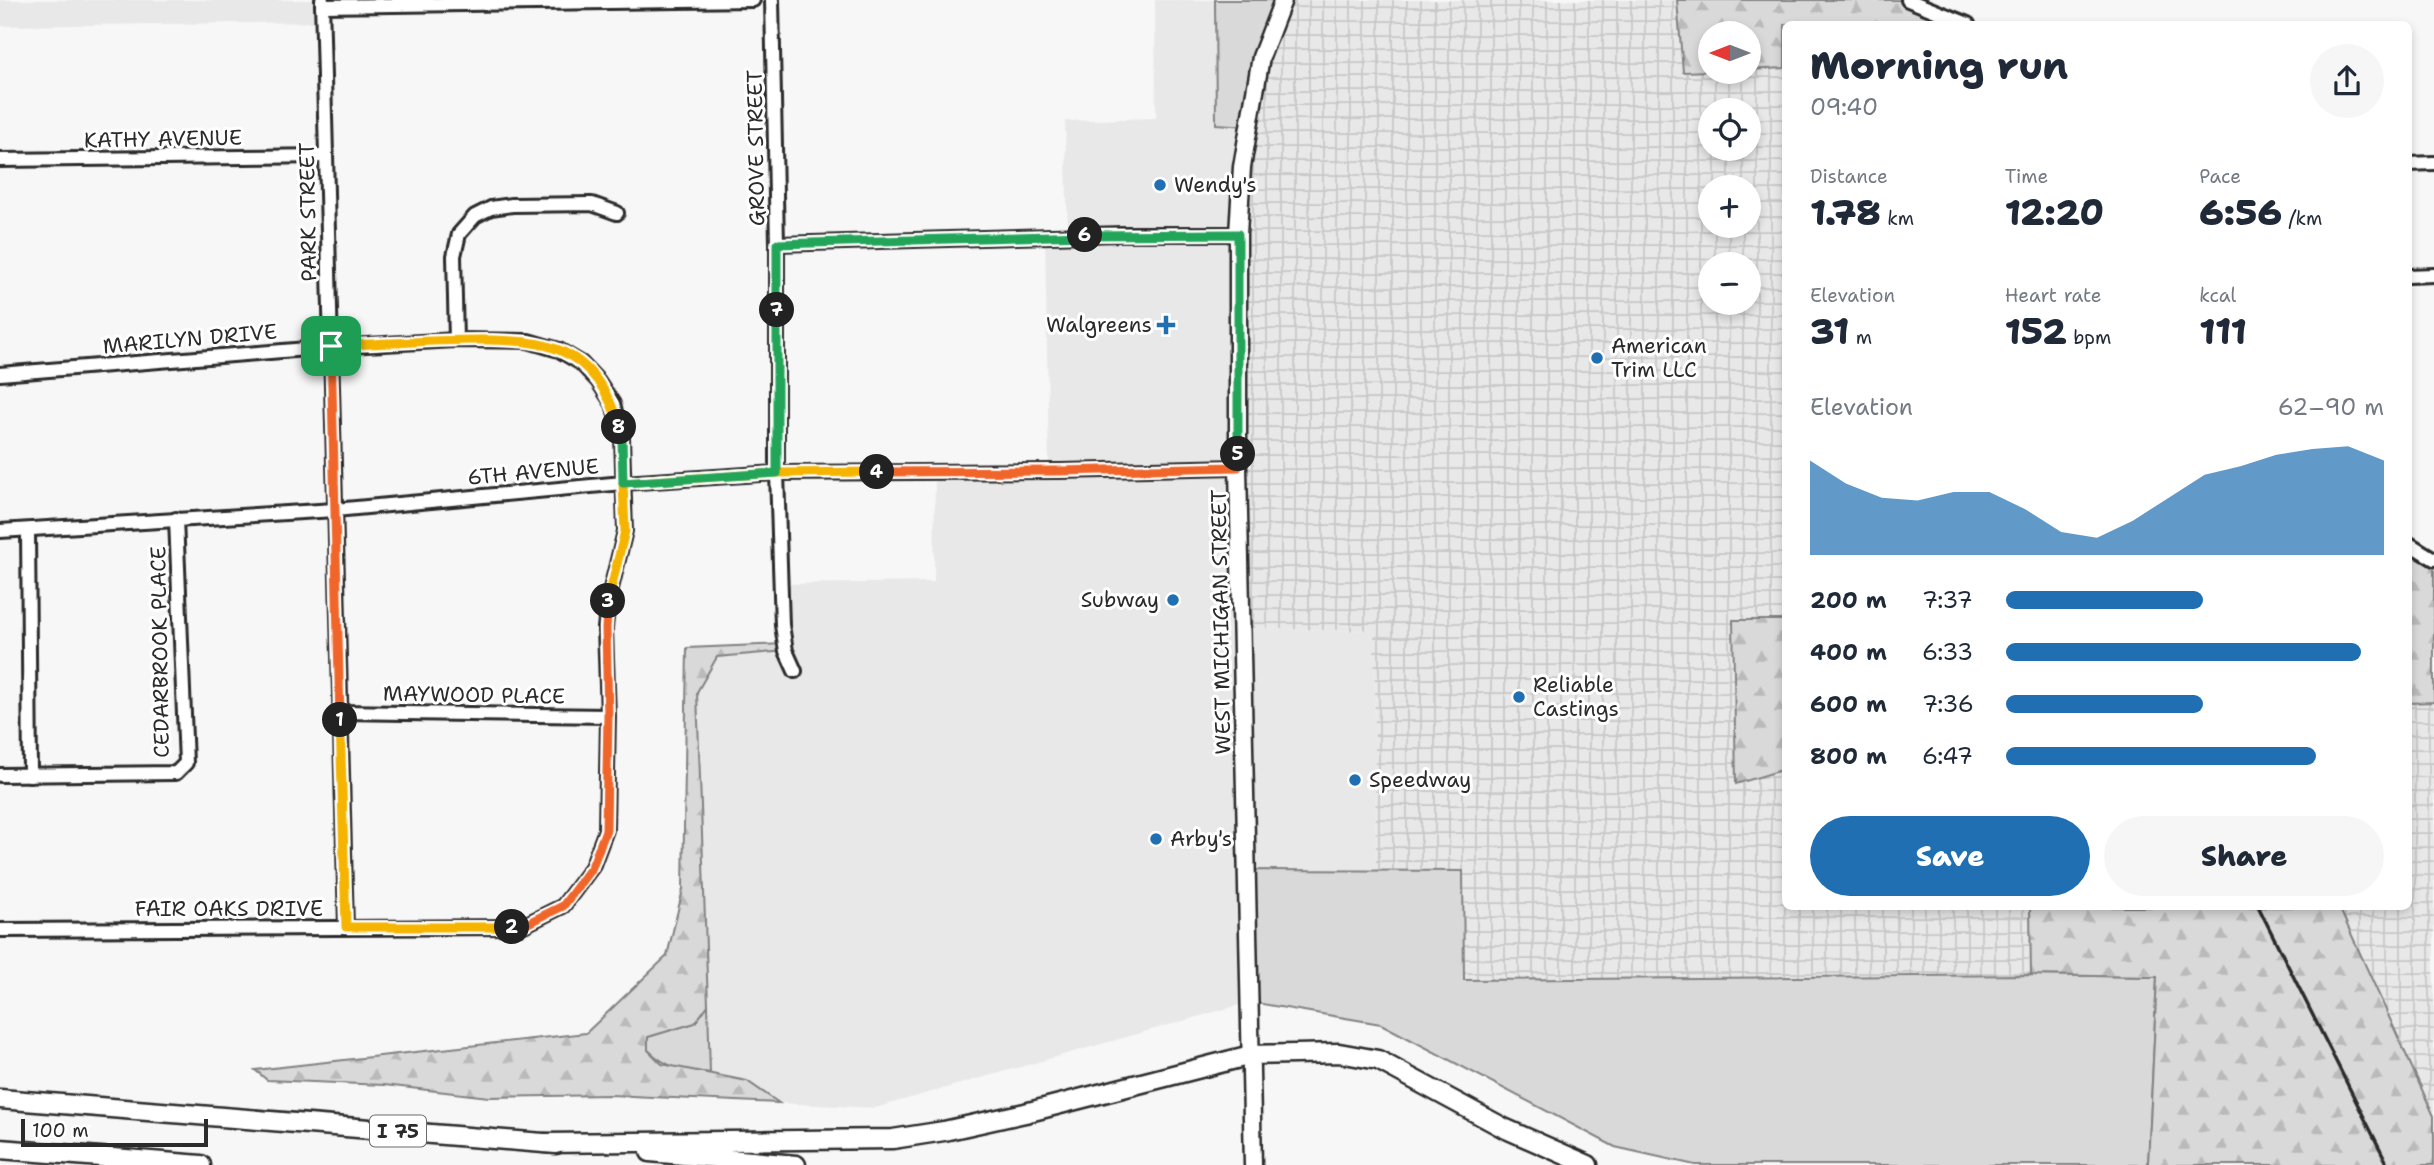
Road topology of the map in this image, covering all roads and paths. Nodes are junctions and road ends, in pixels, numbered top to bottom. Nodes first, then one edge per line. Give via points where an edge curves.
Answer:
1 (752, 0) edge
2 (772, 0) edge
3 (1283, 0) edge
4 (1908, 0) edge
5 (322, 3) edge
6 (1960, 21) edge
7 (326, 156) junction
8 (0, 160) edge
9 (2412, 163) edge
10 (2434, 163) edge
11 (617, 213) dead end
12 (1238, 234) junction
13 (777, 244) junction
14 (2434, 275) edge
15 (2412, 276) edge
16 (456, 340) junction
17 (331, 346) junction
18 (0, 374) edge
19 (1238, 467) junction
20 (777, 473) junction
21 (623, 483) junction
22 (335, 510) junction
23 (176, 520) junction
24 (28, 530) junction
25 (0, 531) edge
26 (2412, 545) edge
27 (2434, 559) edge
28 (796, 671) dead end
29 (340, 712) junction
30 (608, 716) junction
31 (0, 775) edge
32 (30, 775) junction
33 (346, 927) junction
34 (0, 930) edge
35 (1251, 1055) junction
36 (0, 1099) edge
37 (544, 1143) junction
38 (0, 1149) edge
39 (1253, 1159) edge
40 (201, 1165) edge
41 (796, 1165) edge
42 (1588, 1165) edge

1 - 5 street
2 - 13 street, GROVE STREET
3 - 12 main road, WEST MICHIGAN STREET via 1261,57 1242,167
4 - 6 street
5 - 7 street, PARK STREET
7 - 8 street, KATHY AVENUE
7 - 17 street, PARK STREET
9 - 10 street
11 - 16 street via 592,204 512,205 475,216 459,234 454,257
12 - 13 street
12 - 19 main road, WEST MICHIGAN STREET
13 - 20 street, GROVE STREET
14 - 15 street
16 - 17 street, MARILYN DRIVE
16 - 21 street, MARILYN DRIVE via 528,341 559,350 581,363 613,404 622,437
17 - 18 street, MARILYN DRIVE
17 - 22 street, PARK STREET
19 - 20 street, 6TH AVENUE
19 - 35 main road, WEST MICHIGAN STREET
20 - 21 street, 6TH AVENUE
20 - 28 street, GROVE STREET via 782,625 786,651
21 - 22 street, 6TH AVENUE
21 - 30 street, FAIR OAKS DRIVE via 625,531 606,628
22 - 23 street, 6TH AVENUE
22 - 29 street, PARK STREET
23 - 24 street, 6TH AVENUE
23 - 32 street, CEDARBROOK PLACE via 186,763 176,773
24 - 25 street, 6TH AVENUE
24 - 32 street
26 - 27 street
29 - 30 street, MAYWOOD PLACE
29 - 33 street, PARK STREET
30 - 33 street, FAIR OAKS DRIVE via 606,830 592,867 563,906 520,927
31 - 32 street, CEDARBROOK PLACE
33 - 34 street, FAIR OAKS DRIVE
35 - 37 highway via 1025,1113 893,1139
35 - 39 main road, WEST MICHIGAN STREET
35 - 42 highway via 1339,1053 1378,1060 1504,1128
36 - 37 highway, I 75
37 - 41 highway, I 75
38 - 40 highway

